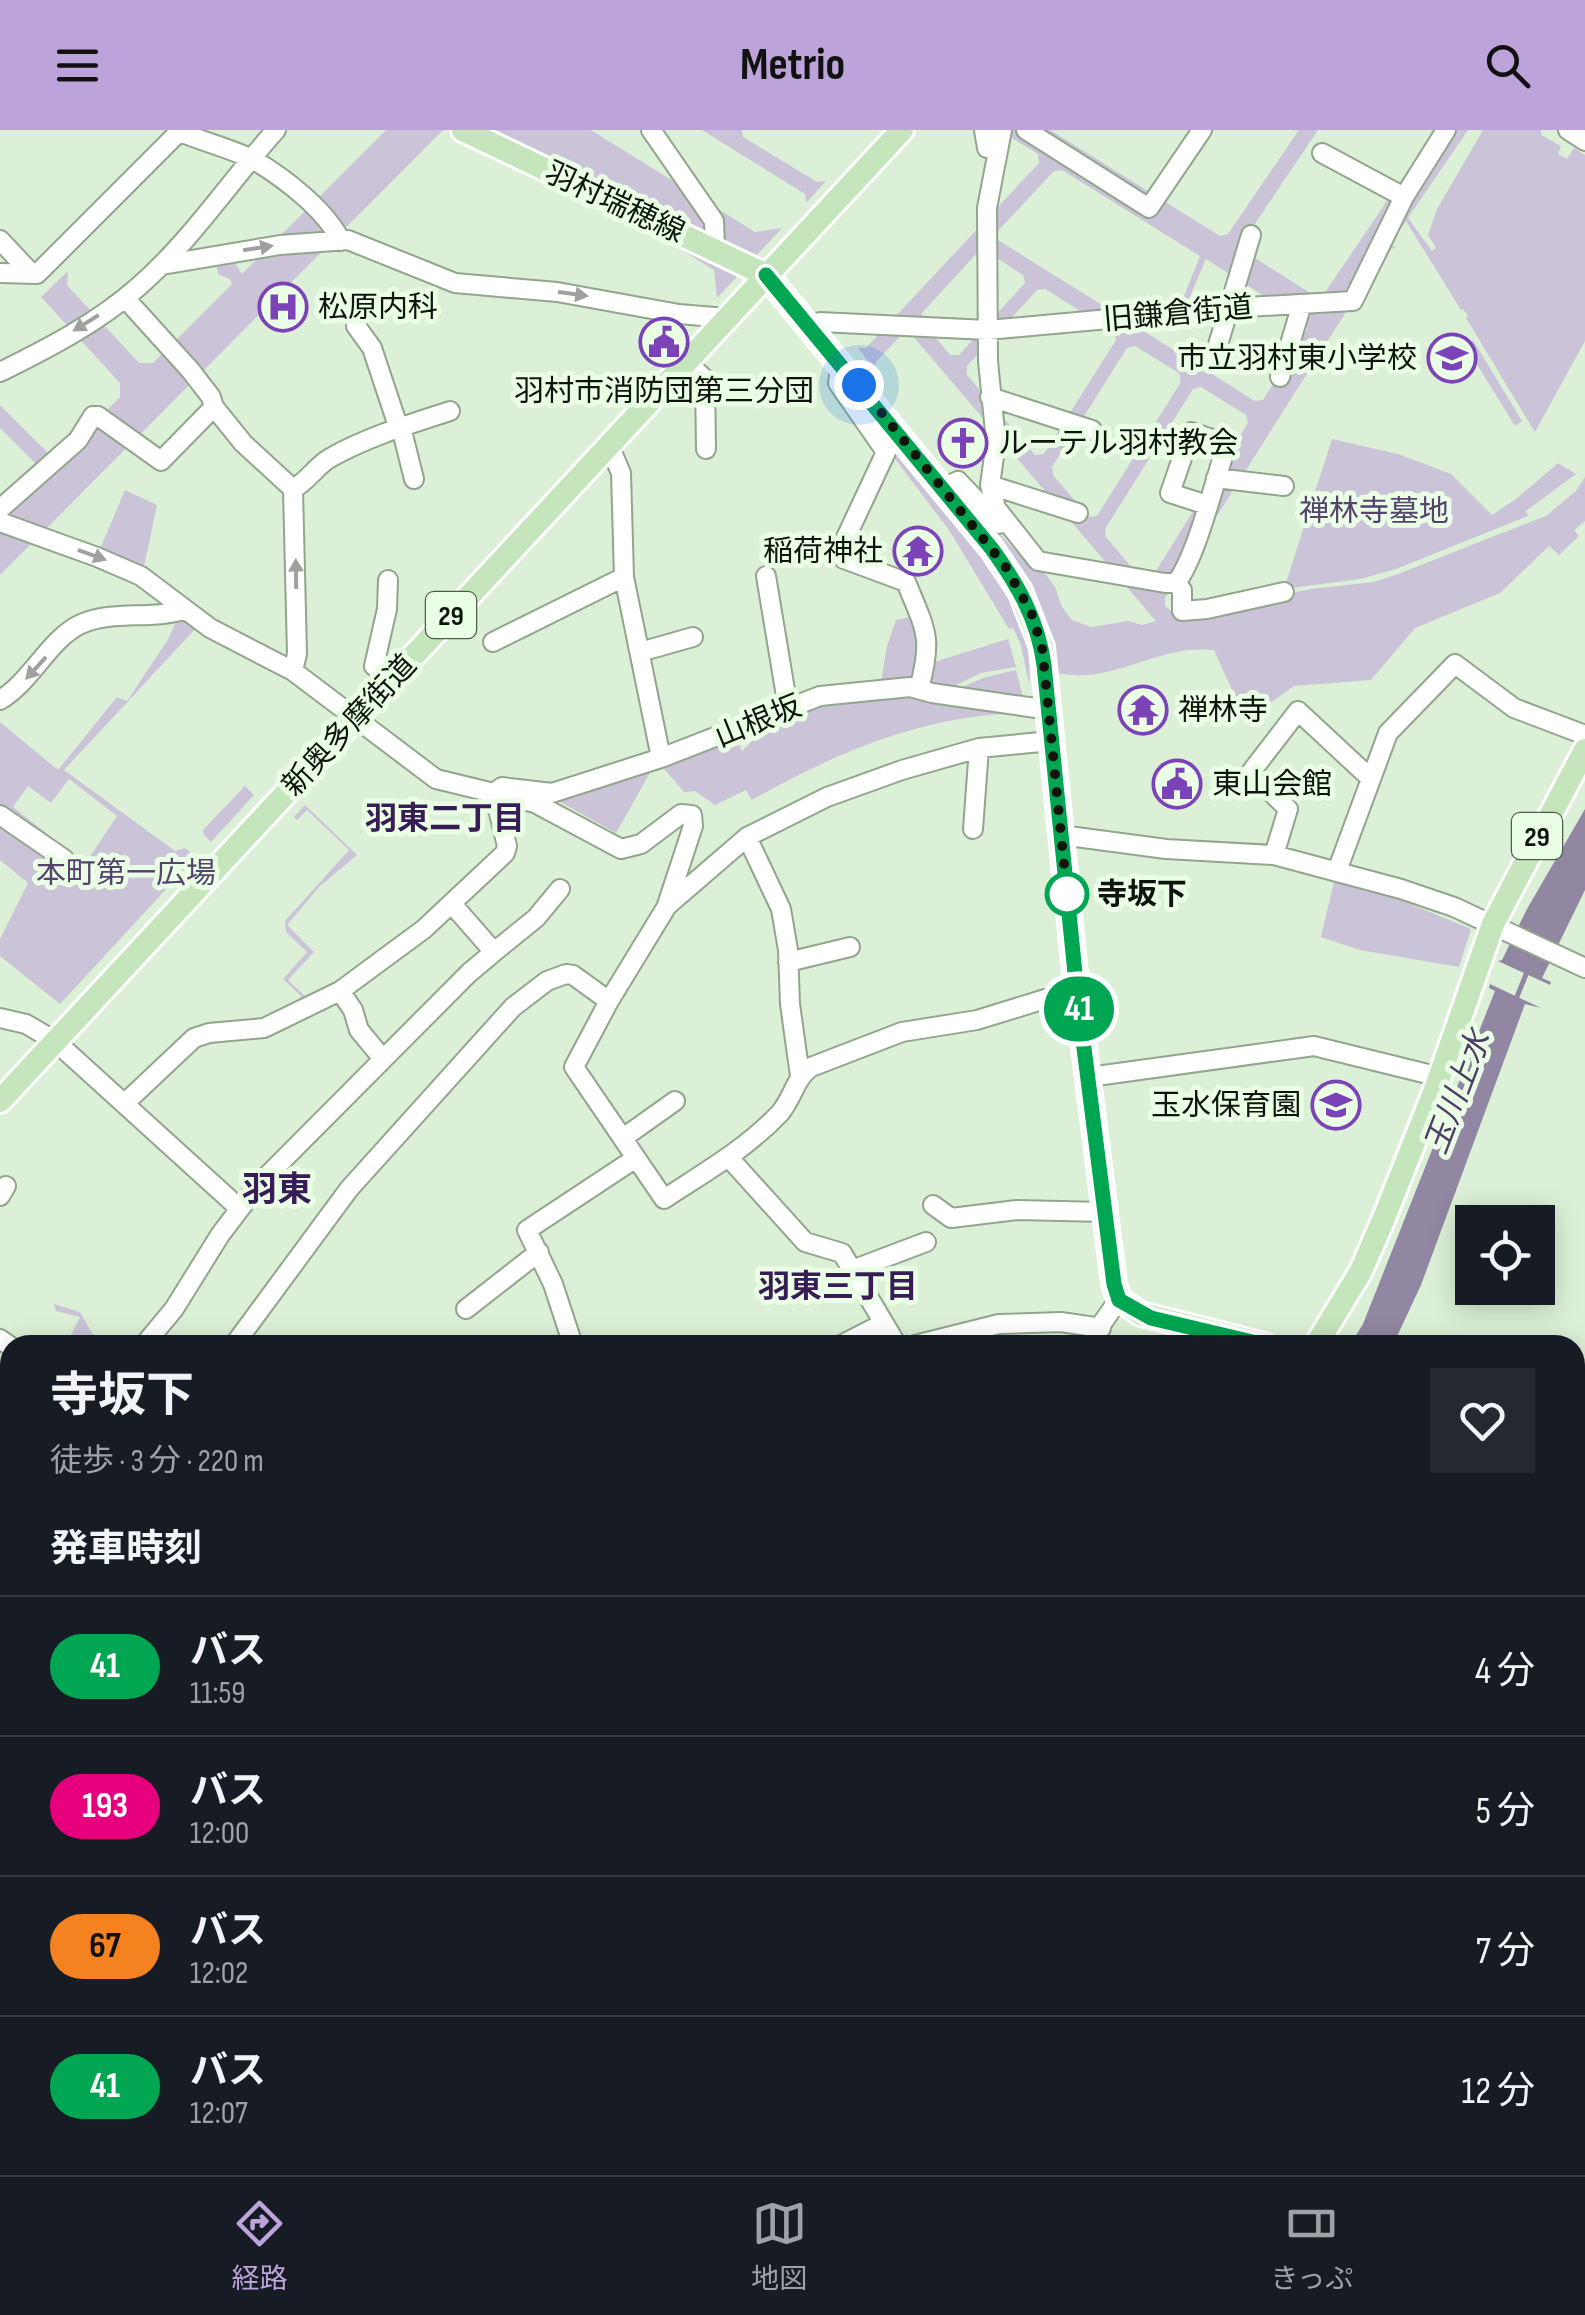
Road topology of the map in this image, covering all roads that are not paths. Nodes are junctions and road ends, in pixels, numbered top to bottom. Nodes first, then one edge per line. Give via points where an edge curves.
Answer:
1 (276, 130) edge
2 (462, 130) edge
3 (652, 130) edge
4 (902, 130) edge
5 (984, 130) edge
6 (1002, 130) edge
7 (1026, 130) edge
8 (1202, 130) edge
9 (1446, 130) edge
10 (1568, 130) edge
11 (180, 131) edge
12 (1585, 141) edge
13 (996, 150) junction
14 (1322, 153) dead end
15 (251, 158) junction
16 (1404, 197) junction
17 (1252, 236) dead end
18 (0, 240) edge
19 (341, 241) junction
20 (715, 248) junction
21 (162, 265) junction
22 (0, 272) edge
23 (32, 274) junction
24 (766, 275) junction
25 (125, 298) junction
26 (1302, 304) junction
27 (1229, 308) junction
28 (726, 318) junction
29 (810, 325) junction
30 (356, 326) dead end
31 (988, 330) junction
32 (1214, 358) dead end
33 (686, 362) junction
34 (840, 362) junction
35 (0, 372) edge
36 (1280, 376) dead end
37 (990, 397) junction
38 (214, 407) junction
39 (450, 411) dead end
40 (401, 427) junction
41 (1092, 430) dead end
42 (609, 445) junction
43 (706, 450) dead end
44 (1216, 478) junction
45 (414, 479) dead end
46 (990, 484) junction
47 (1284, 486) dead end
48 (294, 488) junction
49 (943, 488) junction
50 (1207, 505) junction
51 (0, 509) edge
52 (1078, 513) dead end
53 (0, 522) edge
54 (1012, 531) junction
55 (766, 576) dead end
56 (624, 577) junction
57 (388, 580) dead end
58 (1176, 583) junction
59 (1284, 592) dead end
60 (184, 610) junction
61 (692, 638) dead end
62 (493, 642) dead end
63 (640, 652) junction
64 (293, 671) junction
65 (391, 680) junction
66 (919, 689) junction
67 (0, 700) edge
68 (788, 708) junction
69 (1039, 709) junction
70 (356, 717) junction
71 (1585, 735) edge
72 (1051, 741) junction
73 (978, 748) junction
74 (1585, 750) edge
75 (661, 758) junction
76 (1369, 777) junction
77 (494, 793) junction
78 (0, 815) edge
79 (973, 828) dead end
80 (1061, 835) junction
81 (747, 837) junction
82 (1274, 855) junction
83 (64, 859) dead end
84 (1337, 872) junction
85 (560, 889) dead end
86 (452, 904) junction
87 (666, 906) junction
88 (1493, 924) junction
89 (850, 947) dead end
90 (494, 952) junction
91 (788, 962) junction
92 (1585, 968) edge
93 (340, 991) junction
94 (1077, 993) junction
95 (609, 1000) junction
96 (0, 1018) edge
97 (56, 1042) junction
98 (383, 1059) junction
99 (800, 1076) junction
100 (1440, 1077) junction
101 (1089, 1078) junction
102 (0, 1101) edge
103 (675, 1102) dead end
104 (126, 1103) junction
105 (623, 1138) junction
106 (636, 1158) junction
107 (730, 1159) junction
108 (933, 1205) dead end
109 (240, 1208) junction
110 (1105, 1212) junction
111 (926, 1242) dead end
112 (538, 1252) junction
113 (852, 1270) junction
114 (1119, 1300) junction
115 (466, 1309) dead end
116 (884, 1322) junction
117 (1101, 1328) junction
118 (152, 1335) edge
119 (241, 1335) edge
120 (570, 1335) edge
121 (860, 1335) edge
122 (892, 1335) edge
123 (955, 1335) edge
124 (1096, 1335) edge
125 (1223, 1335) edge
126 (1322, 1335) edge

1 - 15 street
2 - 20 main road, 羽村瑞穂線
3 - 20 street via 714,221
4 - 24 main road, 新奥多摩街道 / 29
5 - 13 street via 987,148
6 - 13 street
7 - 8 street via 1149,208
9 - 16 street, 旧鎌倉街道
10 - 12 street
11 - 15 street
11 - 23 street
13 - 31 street via 988,208
14 - 16 street
15 - 19 street via 304,199
15 - 21 street
16 - 26 street, 旧鎌倉街道 via 1353,301
17 - 27 street
18 - 23 street
21 -> 19 street
19 -> 28 street via 455,283
20 - 24 main road, 羽村瑞穂線
21 - 25 street
22 - 23 street
24 - 28 main road, 新奥多摩街道 / 29
24 - 29 main road
25 -> 35 street
25 - 38 street via 192,371
26 - 27 street, 旧鎌倉街道
26 - 36 street
27 - 31 street, 旧鎌倉街道
27 - 32 street
28 - 33 main road, 新奥多摩街道 / 29
29 - 31 street, 旧鎌倉街道
29 - 34 main road
30 - 40 street via 378,339
31 - 37 street
33 - 42 main road, 新奥多摩街道 / 29
33 - 43 street via 705,380
34 - 49 main road
34 - 66 street via 838,383 886,452 842,546 844,560 906,582 927,634
37 - 41 street
37 - 46 street via 996,442
38 - 48 street via 242,443
38 - 51 street via 161,462 93,416 78,440
39 - 40 street
40 - 45 street
40 - 48 street via 330,458
42 - 56 street via 620,474
42 - 65 main road, 新奥多摩街道 / 29
44 - 47 street
44 - 50 street
44 - 50 street via 1226,444 1191,432 1170,493
46 - 52 street
46 - 54 street
64 -> 48 street
49 - 54 street via 958,481
49 - 69 main road via 1005,566 1031,612 1042,647
50 - 58 street
53 -> 60 street via 130,570
54 - 58 street via 1038,562
55 - 68 street via 766,634
56 - 62 street
56 - 63 street
57 - 65 street via 374,666
58 - 59 street via 1182,611
60 - 64 street
60 -> 67 street via 77,625
61 - 63 street
63 - 75 street
64 - 70 street
65 - 70 main road, 新奥多摩街道 / 29
66 - 68 street, 山根坂 via 840,692
66 - 69 street, 山根坂
68 - 75 street, 山根坂
69 - 72 main road
70 - 77 street via 436,780
70 - 97 main road, 新奥多摩街道 / 29
71 - 76 street via 1514,708 1456,664 1388,732
72 - 73 street
72 - 80 main road
73 - 79 street
73 - 81 street via 827,797
74 - 88 main road, 29
75 - 77 street, 山根坂 via 552,793 510,786
76 - 82 street via 1298,710 1251,772 1288,809
76 - 84 street
77 - 86 street via 507,846
77 - 87 street via 535,803 621,849 641,844 681,814 692,815
78 - 83 street
80 - 82 street
80 - 94 main road
81 - 87 street
81 - 91 street via 780,909
82 - 84 street
84 - 88 street
85 - 90 street
86 - 90 street
86 - 93 street
87 - 95 street
88 - 92 street
88 - 100 main road, 29
89 - 91 street
90 - 98 street
91 - 99 street
93 - 98 street
93 - 104 street via 256,1030 194,1038
94 - 99 street via 892,1035
94 - 101 main road
95 - 105 street via 574,1067
95 - 119 street via 566,974 513,1008 349,1189
96 - 97 street
97 - 102 main road, 新奥多摩街道 / 29
97 - 104 street
98 - 109 street
99 - 107 street via 780,1112
100 - 101 street via 1314,1046
100 - 126 main road, 29 via 1361,1271
101 - 110 main road
103 - 105 street
104 - 109 street
105 - 106 street
106 - 107 street via 664,1199
106 - 112 street via 526,1230
107 - 113 street via 806,1242 842,1253
108 - 110 street via 951,1218 1017,1210
109 - 118 street
110 - 114 main road
111 - 113 street
112 - 115 street
112 - 120 street
113 - 116 street
114 - 117 street
114 - 125 main road via 1151,1318
116 - 121 street
116 - 122 street
117 - 123 street via 998,1324
117 - 124 street

